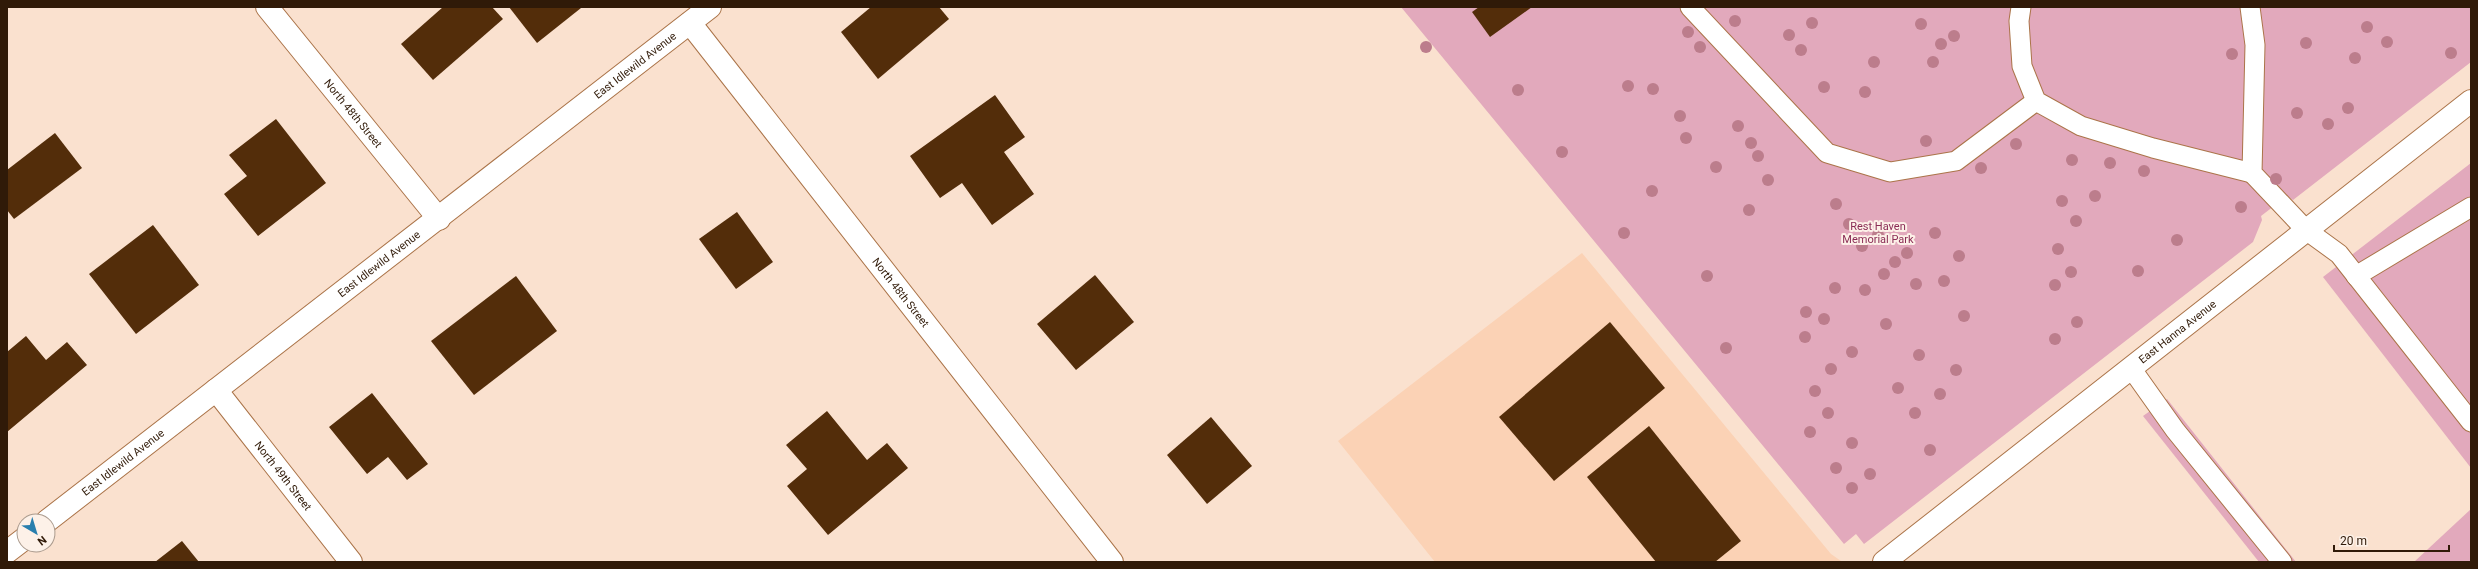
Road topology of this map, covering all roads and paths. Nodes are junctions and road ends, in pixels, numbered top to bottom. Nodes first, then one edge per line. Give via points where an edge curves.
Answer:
1 (267, 7) edge
2 (710, 7) edge
3 (1690, 7) edge
4 (2021, 7) edge
5 (2250, 7) edge
6 (690, 23) junction
7 (2036, 101) junction
8 (2471, 101) edge
9 (2252, 173) junction
10 (2471, 207) edge
11 (439, 219) junction
12 (2306, 230) junction
13 (2356, 276) junction
14 (2131, 368) junction
15 (216, 390) junction
16 (2471, 422) edge
17 (56, 515) edge
18 (16, 545) edge
19 (7, 552) edge
20 (351, 562) edge
21 (1112, 562) edge
22 (1884, 562) edge
23 (2282, 562) edge

1 - 11 street, North 48th Street
2 - 6 street, East Idlewild Avenue
3 - 7 lane via 1827,153 1890,172 1956,161
4 - 7 lane via 2019,21 2022,66
5 - 9 lane via 2255,52
6 - 11 street, East Idlewild Avenue
6 - 21 street, North 48th Street
7 - 9 lane via 2081,126 2153,148
8 - 12 street, East Hanna Avenue
9 - 12 lane
10 - 13 lane
11 - 15 street, East Idlewild Avenue
12 - 13 lane via 2339,254
12 - 14 street, East Hanna Avenue
13 - 16 lane
14 - 22 street, East Hanna Avenue
14 - 23 lane via 2175,430
15 - 17 street, East Idlewild Avenue
15 - 20 street, North 49th Street
18 - 19 street

